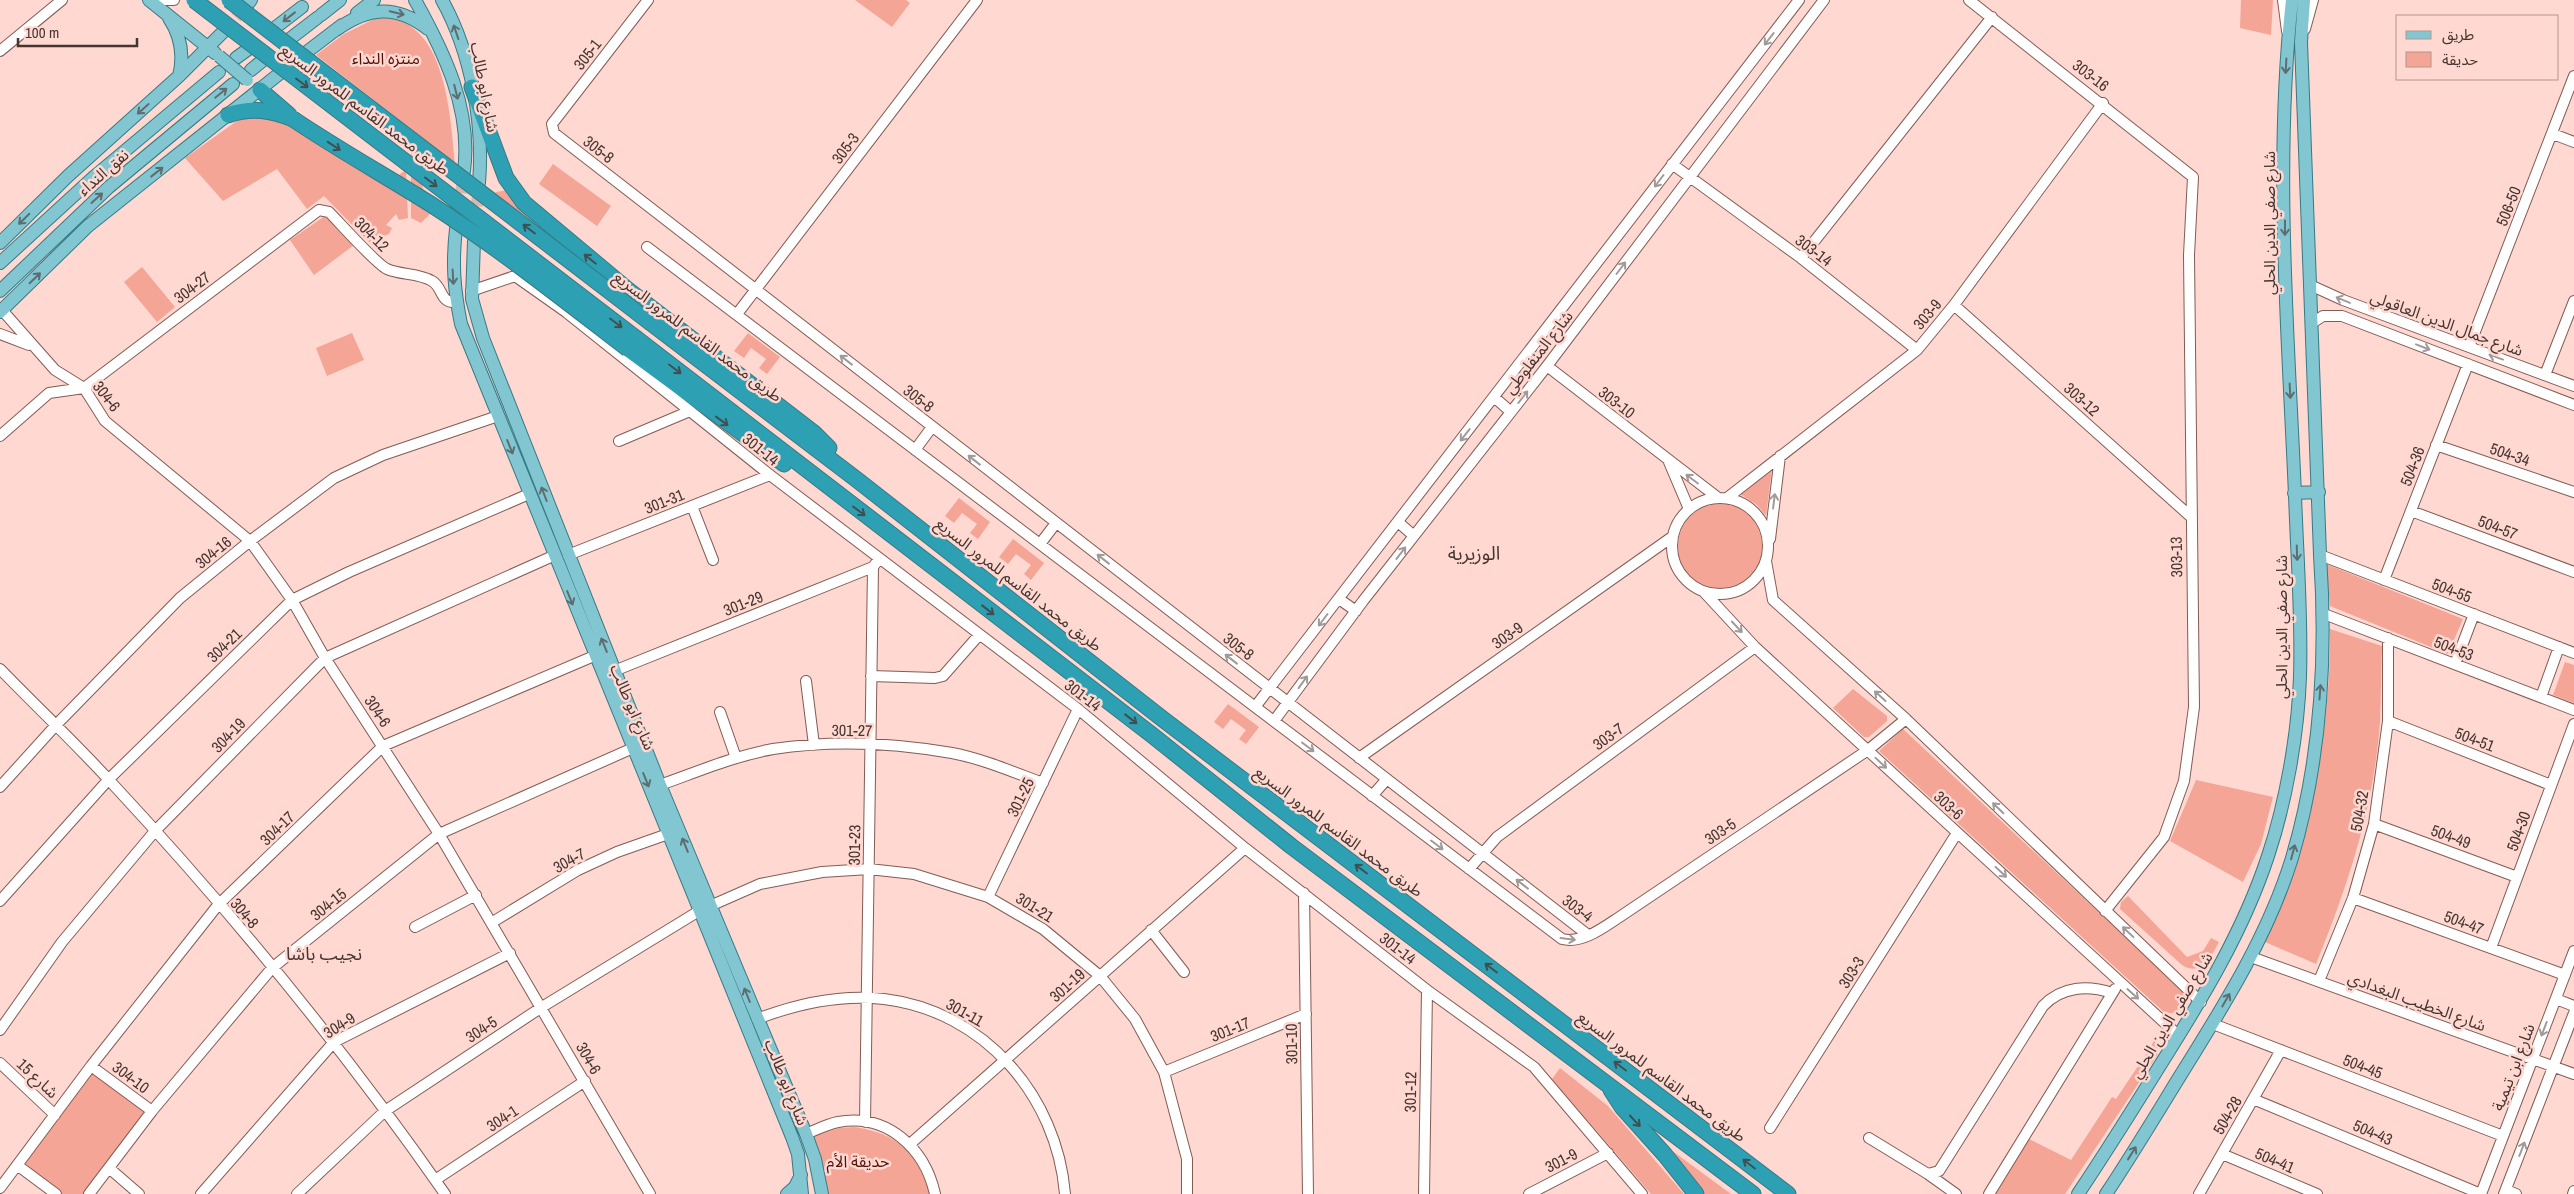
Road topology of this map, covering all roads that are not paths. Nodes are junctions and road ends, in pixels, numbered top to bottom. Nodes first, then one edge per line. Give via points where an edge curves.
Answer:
1 (62, 0) edge
2 (149, 0) edge
3 (156, 0) edge
4 (174, 0) edge
5 (194, 0) edge
6 (229, 0) edge
7 (340, 0) edge
8 (374, 0) edge
9 (415, 0) edge
10 (442, 0) edge
11 (448, 0) edge
12 (648, 0) edge
13 (976, 0) edge
14 (1799, 0) edge
15 (1824, 0) edge
16 (1969, 0) edge
17 (2283, 0) edge
18 (2292, 0) edge
19 (2304, 0) edge
20 (2313, 0) edge
21 (307, 4) edge
22 (164, 12) junction
23 (450, 14) junction
24 (1992, 17) junction
25 (276, 27) dead end
26 (336, 30) junction
27 (224, 31) tunnel mouth
28 (434, 34) junction
29 (2288, 37) junction
30 (291, 38) dead end
31 (2301, 42) junction
32 (247, 50) dead end
33 (0, 51) edge
34 (308, 51) dead end
35 (214, 52) junction
36 (236, 58) dead end
37 (262, 61) dead end
38 (219, 72) dead end
39 (279, 74) dead end
40 (249, 75) junction
41 (180, 76) junction
42 (2573, 80) edge
43 (233, 84) dead end
44 (472, 87) junction
45 (260, 90) junction
46 (2103, 103) junction
47 (228, 115) junction
48 (294, 119) junction
49 (552, 128) joint
50 (2553, 134) junction
51 (2574, 142) edge
52 (1672, 164) junction
53 (464, 171) tunnel mouth
54 (1690, 177) junction
55 (2193, 177) joint
56 (479, 183) tunnel mouth
57 (319, 210) joint
58 (458, 219) tunnel mouth
59 (475, 231) tunnel mouth
60 (0, 243) edge
61 (647, 248) dead end
62 (1801, 258) junction
63 (0, 262) edge
64 (2310, 285) junction
65 (471, 290) junction
66 (756, 290) junction
67 (0, 291) edge
68 (2574, 301) edge
69 (456, 302) junction
70 (1954, 305) junction
71 (1, 311) edge
72 (2374, 312) junction
73 (737, 314) junction
74 (2401, 322) junction
75 (2312, 323) junction
76 (2369, 326) junction
77 (0, 334) edge
78 (2396, 337) junction
79 (632, 344) junction
80 (34, 347) junction
81 (2468, 347) junction
82 (1917, 350) junction
83 (2468, 364) junction
84 (2518, 365) junction
85 (1547, 366) junction
86 (2545, 375) junction
87 (2511, 381) junction
88 (2574, 386) edge
89 (84, 388) junction
90 (1494, 397) junction
91 (2574, 405) edge
92 (690, 411) junction
93 (1511, 412) junction
94 (498, 416) junction
95 (932, 427) junction
96 (0, 436) edge
97 (619, 441) dead end
98 (2436, 445) junction
99 (916, 450) junction
100 (1780, 456) junction
101 (1668, 461) junction
102 (770, 475) junction
103 (856, 479) junction
104 (2319, 492) junction
105 (2574, 492) edge
106 (2294, 493) junction
107 (529, 494) junction
108 (1722, 497) junction
109 (692, 506) junction
110 (1689, 509) junction
111 (2411, 511) junction
112 (2190, 516) junction
113 (1398, 522) junction
114 (1056, 523) junction
115 (1414, 536) junction
116 (1672, 537) junction
117 (250, 541) junction
118 (1040, 544) junction
119 (1769, 546) junction
120 (2320, 554) junction
121 (568, 555) junction
122 (553, 556) junction
123 (713, 560) dead end
124 (1766, 561) junction
125 (876, 563) junction
126 (2574, 572) edge
127 (2384, 580) junction
128 (1704, 592) junction
129 (1339, 599) junction
130 (292, 600) junction
131 (1356, 611) junction
132 (2324, 614) junction
133 (2474, 614) junction
134 (979, 634) junction
135 (2388, 638) junction
136 (1755, 647) junction
137 (2559, 648) junction
138 (2574, 654) edge
139 (594, 656) junction
140 (325, 658) junction
141 (2455, 664) junction
142 (0, 670) edge
143 (614, 670) junction
144 (871, 676) junction
145 (806, 682) dead end
146 (1270, 689) junction
147 (2541, 697) junction
148 (1288, 703) junction
149 (1255, 707) junction
150 (1078, 709) junction
151 (2574, 710) edge
152 (720, 712) dead end
153 (1906, 719) junction
154 (1274, 721) junction
155 (2388, 721) junction
156 (2574, 724) edge
157 (56, 725) junction
158 (814, 745) junction
159 (870, 745) junction
160 (383, 746) junction
161 (633, 748) junction
162 (1868, 750) junction
163 (736, 758) junction
164 (1359, 758) junction
165 (108, 779) junction
166 (1387, 780) junction
167 (1043, 783) junction
168 (660, 785) junction
169 (2551, 785) junction
170 (0, 787) edge
171 (1372, 796) junction
172 (2374, 824) junction
173 (155, 831) junction
174 (1957, 833) junction
175 (440, 834) junction
176 (668, 834) junction
177 (1245, 848) junction
178 (1482, 853) junction
179 (869, 869) junction
180 (1469, 869) junction
181 (2517, 877) junction
182 (1304, 893) junction
183 (476, 896) junction
184 (988, 897) junction
185 (2353, 898) junction
186 (0, 901) edge
187 (218, 905) junction
188 (705, 908) junction
189 (2105, 912) junction
190 (491, 923) junction
191 (415, 927) dead end
192 (1151, 930) junction
193 (1588, 935) junction
194 (2490, 948) junction
195 (2574, 951) edge
196 (510, 953) junction
197 (2251, 957) junction
198 (272, 968) junction
199 (1184, 972) dead end
200 (2565, 975) junction
201 (1100, 976) junction
202 (2319, 981) junction
203 (2119, 982) junction
204 (1427, 990) junction
205 (2112, 993) junction
206 (867, 998) junction
207 (2556, 999) junction
208 (2202, 1002) junction
209 (2574, 1006) edge
210 (542, 1007) junction
211 (1306, 1014) junction
212 (2574, 1014) edge
213 (757, 1019) junction
214 (2213, 1024) junction
215 (0, 1030) edge
216 (2179, 1036) junction
217 (334, 1042) junction
218 (2281, 1050) junction
219 (2533, 1059) junction
220 (1006, 1060) junction
221 (0, 1063) edge
222 (92, 1066) junction
223 (2554, 1067) junction
224 (1164, 1072) junction
225 (2574, 1074) edge
226 (585, 1081) junction
227 (1606, 1082) junction
228 (2254, 1099) junction
229 (152, 1111) junction
230 (385, 1111) junction
231 (55, 1115) junction
232 (866, 1122) junction
233 (1770, 1128) dead end
234 (806, 1134) junction
235 (2503, 1136) junction
236 (1869, 1138) dead end
237 (910, 1144) junction
238 (1608, 1153) junction
239 (2222, 1154) junction
240 (17, 1165) junction
241 (109, 1168) junction
242 (2094, 1171) junction
243 (1928, 1174) junction
244 (801, 1175) junction
245 (435, 1180) junction
246 (0, 1188) edge
247 (2109, 1189) edge
248 (821, 1192) edge
249 (2509, 1193) edge
250 (56, 1194) edge
251 (89, 1194) edge
252 (139, 1194) edge
253 (202, 1194) edge
254 (297, 1194) edge
255 (445, 1194) edge
256 (650, 1194) edge
257 (787, 1194) edge
258 (802, 1194) edge
259 (935, 1194) edge
260 (1065, 1194) edge
261 (1187, 1194) edge
262 (1308, 1194) edge
263 (1424, 1194) edge
264 (1529, 1194) edge
265 (1642, 1194) edge
266 (1696, 1194) edge
267 (1753, 1194) edge
268 (1788, 1194) edge
269 (1954, 1194) edge
270 (1989, 1194) edge
271 (2078, 1194) edge
272 (2199, 1194) edge
273 (2317, 1194) edge
274 (2481, 1194) edge

1 - 33 street
2 - 22 main road
3 - 4 street
5 -> 79 highway, طريق محمد القاسم للمرور السريع, bridge
103 -> 6 highway, طريق محمد القاسم للمرور السريع, bridge
7 - 30 main road
8 - 26 main road
9 - 28 main road, شارع ابو طالب
10 - 23 main road, شارع ابو طالب
11 - 23 main road
12 - 49 street, 305-1
13 - 66 street, 305-3
14 -> 52 street, شارع المنفلوطي
15 - 54 street, شارع المنفلوطي
16 - 24 street, 303-16
17 - 29 street, شارع صفي الدين الحلي
18 - 29 main road, شارع صفي الدين الحلي
19 - 31 main road
20 - 31 street
21 -> 25 main road
22 - 35 main road
22 - 41 main road via 179,40
44 -> 23 main road, شارع ابو طالب
24 - 46 street, 303-16
24 - 62 street
26 -> 28 main road via 352,18 392,11 415,18
26 - 34 main road
27 - 35 main road
28 -> 53 main road, شارع ابو طالب via 452,75 464,123
29 -> 106 main road, شارع صفي الدين الحلي via 2284,110 2285,295
31 - 64 main road
32 - 36 main road
35 - 40 main road, bridge
35 - 41 main road
37 - 40 main road
38 - 63 main road, نفق النداء via 95,176
39 - 45 main road
40 - 45 main road
41 -> 60 main road via 68,176
42 - 50 street, 506-50
67 -> 43 main road, نفق النداء via 109,187
44 - 56 main road, شارع ابو طالب via 479,139
103 -> 44 highway via 814,433 628,290 524,203 506,178
45 - 47 main road
45 - 48 highway
46 - 55 street, 303-16
46 - 70 street, 303-9
47 - 48 highway via 258,109
71 -> 47 main road via 88,226
48 -> 79 highway, bridge via 433,205
49 - 66 street, 305-8 via 554,133
50 - 51 street
50 - 81 street, 506-50
52 - 54 street, 303-14
52 -> 90 street, شارع المنفلوطي
54 - 62 street, 303-14
85 -> 54 street, شارع المنفلوطي
55 - 112 street, 303-13 via 2189,255
57 - 69 street, 304-12 via 328,212 386,269 431,280 443,298
57 - 89 street, 304-27
58 -> 69 main road, شارع ابو طالب via 452,261
59 - 65 main road, شارع ابو طالب
61 - 73 street
62 - 82 street, 303-14
72 -> 64 street, شارع جمال الدين العاقولي
64 - 75 main road
65 - 92 street, 301-14 via 515,276 566,312
121 -> 65 main road, شارع ابو طالب via 483,338
66 - 73 street, 305-3
95 -> 66 street, 305-8
68 - 86 street
69 - 94 main road, شارع ابو طالب via 460,324
70 - 82 street, 303-9
70 - 112 street, 303-12
71 - 80 street, 304-6
72 - 74 street, شارع جمال الدين العاقولي
72 - 76 street
73 - 99 street
74 - 78 street
74 - 81 street, شارع جمال الدين العاقولي
75 - 76 street, شارع جمال الدين العاقولي via 2323,316 2335,315
75 - 104 main road
76 - 78 street, شارع جمال الدين العاقولي
77 - 80 street
78 -> 83 street, شارع جمال الدين العاقولي
79 -> 227 highway, طريق محمد القاسم للمرور السريع via 836,493 1291,846
80 - 89 street, 304-6 via 55,370
84 -> 81 street, شارع جمال الدين العاقولي
82 - 100 street, 303-9
83 - 87 street, شارع جمال الدين العاقولي
83 - 98 street, 504-36
84 - 86 street, شارع جمال الدين العاقولي
84 - 87 street
93 -> 85 street, شارع المنفلوطي
85 - 101 street, 303-10
86 - 88 street, شارع جمال الدين العاقولي
87 - 91 street, شارع جمال الدين العاقولي
89 - 96 street via 49,393
89 - 117 street, 304-6 via 105,420
90 - 93 street
90 -> 113 street, شارع المنفلوطي
92 - 97 street
92 - 102 street, 301-14
93 - 115 street, شارع المنفلوطي
94 -> 107 main road, شارع ابو طالب
94 - 117 street, 304-16 via 383,455 334,478
95 - 99 street
114 -> 95 street, 305-8
98 - 105 street, 504-34
98 - 111 street, 504-36
99 - 118 street
100 - 108 street, 303-9
119 -> 100 street
108 -> 101 street, 303-10
101 - 110 street, 303-10
102 - 109 street, 301-31
102 - 125 street, 301-14
268 -> 103 highway, طريق محمد القاسم للمرور السريع via 1172,725
104 - 106 main road
104 - 120 main road
106 -> 208 main road, شارع صفي الدين الحلي via 2300,679 2294,740 2269,854 2235,940
107 - 122 main road, شارع ابو طالب
107 - 130 street, 304-21
108 - 110 street via 1702,501
108 - 119 street via 1740,501 1752,509 1767,532
109 - 121 street, 301-31
109 - 123 street
110 - 116 street via 1678,521
111 - 126 street, 504-57
111 - 127 street, 504-36
112 - 189 street, 303-13 via 2194,707 2184,781 2164,836
113 - 115 street
113 - 129 street, شارع المنفلوطي
114 - 118 street
146 -> 114 street, 305-8
131 -> 115 street, شارع المنفلوطي
116 - 128 street via 1675,564 1682,576
116 - 164 street, 303-9
117 - 130 street, 304-6
117 - 157 street, 304-16 via 180,598
118 - 149 street
119 - 124 street
120 - 127 street, 504-55
120 - 132 main road
143 -> 121 main road, شارع ابو طالب
122 -> 139 main road, شارع ابو طالب
122 - 140 street, 304-19
124 - 128 street via 1754,580 1734,592
153 -> 124 street, 303-6 via 1773,600
125 - 134 street, 301-14
125 - 143 street, 301-29
125 - 144 street, 301-23
127 - 133 street, 504-55
128 -> 136 street, 303-6
129 - 131 street
129 -> 146 street, شارع المنفلوطي
130 - 140 street, 304-6
130 - 165 street, 304-21
148 -> 131 street, شارع المنفلوطي
132 - 135 street, 504-53
197 -> 132 main road via 2291,860 2306,804 2316,742
133 - 137 street, 504-55
133 - 141 street
134 - 144 street via 943,676
134 - 150 street, 301-14
135 - 141 street, 504-53
135 - 155 street, 504-32
136 - 162 street, 303-6
136 - 178 street, 303-7 via 1497,837
137 - 138 street, 504-55
137 - 147 street
139 - 160 street, 304-17
139 - 161 main road, شارع ابو طالب
140 - 160 street, 304-6
140 - 173 street, 304-19
141 - 147 street, 504-53
142 - 157 street, 304-8
143 - 168 main road, شارع ابو طالب
144 - 159 street, 301-23
145 - 158 street
146 - 148 street, 303-4
146 - 149 street, شارع المنفلوطي
147 - 151 street, 504-53
148 - 154 street, شارع المنفلوطي
148 - 164 street, 303-4
149 - 154 street, 303-4
150 - 167 street, 301-25
150 - 177 street, 301-14
152 - 163 street
153 - 162 street, 303-5
189 -> 153 street, 303-6
154 -> 171 street, 303-4
155 - 169 street, 504-51
155 - 172 street, 504-32
156 - 169 street, 504-30
157 - 165 street, 304-8
157 - 170 street, 304-16
158 - 159 street, 301-27
158 - 163 street, 301-27 via 773,749
159 - 167 street, 301-27 via 953,754 999,766
159 - 179 street, 301-23
160 - 175 street, 304-6
160 - 187 street, 304-17
161 - 175 street, 304-15
161 -> 176 main road, شارع ابو طالب
162 -> 174 street, 303-6
162 - 193 street, 303-5
163 - 168 street, 301-27
164 - 166 street, 303-4
165 - 173 street, 304-8
165 - 186 street, 304-21
166 - 171 street
166 - 178 street, 303-4
167 - 184 street, 301-25
188 -> 168 main road, شارع ابو طالب
169 - 181 street, 504-30
171 -> 180 street, 303-4
172 - 181 street, 504-49
172 - 185 street, 504-32
173 - 187 street, 304-8
173 - 215 street, 304-19 via 62,942
174 -> 203 street, 303-6
174 - 233 street, 303-3
175 - 183 street, 304-6
175 - 198 street, 304-15
176 - 188 main road, شارع ابو طالب
176 - 190 street, 304-7 via 578,870
177 - 182 street, 301-14
177 - 192 street, 301-19
178 - 180 street, 303-7
193 -> 178 street, 303-4
179 - 184 street, 301-21 via 914,874
179 - 188 street, 301-21 via 822,872 760,884
179 - 206 street, 301-23
180 -> 193 street, 303-4 via 1556,936 1571,940
181 - 194 street, 504-30
182 - 204 street, 301-14
182 - 211 street, 301-10
183 - 190 street, 304-6
183 - 191 street
184 - 201 street, 301-21 via 1043,928
185 - 194 street, 504-47
185 - 202 street, 504-32
187 - 198 street, 304-8
187 - 222 street, 304-17
188 - 210 street, 304-5
213 -> 188 main road, شارع ابو طالب
188 - 244 main road, شارع ابو طالب via 792,1137
208 -> 189 street, 303-6
190 - 196 street, 304-6
192 - 199 street
192 - 201 street, 301-19
194 - 200 street, 504-47
195 - 200 street, شارع ابن تيمية
196 - 210 street, 304-6
196 - 217 street, 304-9
197 - 202 street, شارع الخطيب البغدادي
214 -> 197 main road
198 - 217 street, 304-8
198 - 229 street, 304-15
200 - 207 street, شارع ابن تيمية
201 - 220 street, 301-19
201 - 224 street, 301-21 via 1135,1019
202 - 219 street, شارع الخطيب البغدادي
203 - 205 street
203 -> 216 street, 303-6
204 - 238 street, 301-14 via 1534,1067
204 - 263 street, 301-12
205 - 243 street via 2094,987 2078,988 2048,1000 1939,1171
205 - 270 street
206 - 213 street, 301-11 via 815,1002
206 - 220 street, 301-11 via 898,1001 942,1015 982,1039
206 - 232 street, 301-23
207 - 209 street
207 -> 219 street, شارع ابن تيمية
208 - 216 main road, شارع صفي الدين الحلي
210 - 226 street, 304-6
210 - 230 street, 304-5
211 - 224 street, 301-17
211 - 262 street, 301-10
212 - 223 street
213 - 234 main road, شارع ابو طالب
214 - 218 street, 504-45
247 -> 214 main road
216 - 242 main road, شارع صفي الدين الحلي
217 - 230 street, 304-8
217 - 253 street, 304-9
218 - 228 street, 504-28
218 - 235 street, 504-45
219 - 223 street, شارع الخطيب البغدادي
219 - 235 street, شارع ابن تيمية
220 - 237 street, 301-19
220 - 260 street, 301-11 via 1027,1086 1051,1128 1062,1167
221 - 231 street, شارع 15
222 - 229 street, 304-10
222 - 231 street, 304-17
223 - 225 street, شارع الخطيب البغدادي
249 -> 223 street
224 - 261 street, 301-21 via 1187,1159
226 - 245 street, 304-1
226 - 256 street, 304-6
227 -> 266 highway via 1622,1107
227 - 267 highway, طريق محمد القاسم للمرور السريع
228 - 239 street, 504-28
228 - 274 street, 504-43
229 - 241 street, 304-15
230 - 245 street, 304-8
230 - 254 street, 304-5
231 - 240 street, 304-17
232 - 234 street via 838,1122
232 - 237 street via 889,1130
234 - 248 main road, شارع ابو طالب
235 - 274 street, شارع ابن تيمية
236 - 243 street
237 - 259 street via 930,1174
238 - 264 street, 301-9
238 - 265 street, 301-14
239 - 272 street, 504-28
239 - 273 street, 504-41
240 - 246 street, 304-17
240 - 250 street
241 - 251 street, 304-15
241 - 252 street
242 - 247 main road
242 - 271 main road, شارع صفي الدين الحلي
243 - 269 street
244 - 257 main road
244 - 258 main road, شارع ابو طالب
245 - 255 street, 304-8

